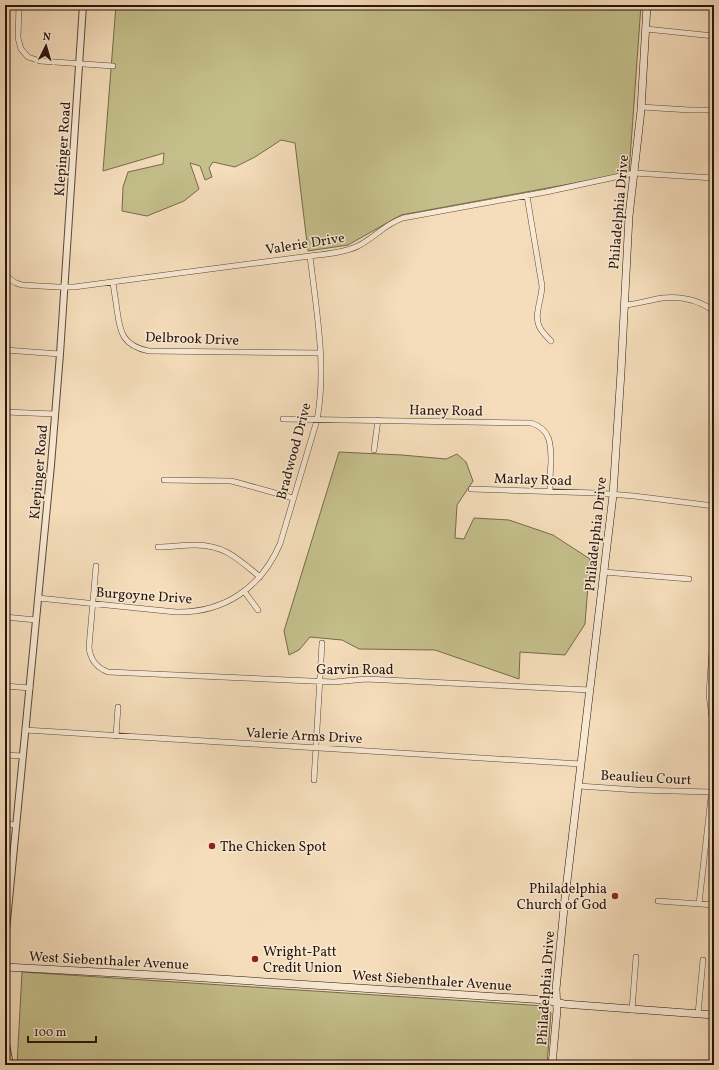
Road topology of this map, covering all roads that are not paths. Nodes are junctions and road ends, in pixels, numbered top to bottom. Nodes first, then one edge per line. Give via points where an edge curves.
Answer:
1 (19, 5) edge
2 (83, 5) edge
3 (647, 5) edge
4 (646, 29) junction
5 (714, 36) edge
6 (80, 63) junction
7 (113, 66) dead end
8 (641, 107) junction
9 (714, 110) edge
10 (634, 173) junction
11 (714, 178) edge
12 (527, 196) junction
13 (5, 197) edge
14 (5, 240) edge
15 (310, 256) junction
16 (5, 272) edge
17 (113, 282) junction
18 (64, 287) junction
19 (625, 305) junction
20 (714, 311) edge
21 (551, 340) dead end
22 (5, 350) edge
23 (320, 353) junction
24 (60, 354) junction
25 (5, 412) edge
26 (55, 414) junction
27 (283, 419) dead end
28 (317, 420) junction
29 (378, 420) junction
30 (374, 450) dead end
31 (164, 480) dead end
32 (471, 489) dead end
33 (550, 492) junction
34 (613, 495) junction
35 (293, 498) junction
36 (714, 506) edge
37 (158, 546) dead end
38 (96, 566) dead end
39 (604, 572) junction
40 (260, 577) junction
41 (689, 580) dead end
42 (244, 591) junction
43 (38, 598) junction
44 (93, 603) junction
45 (258, 610) dead end
46 (5, 617) edge
47 (36, 620) junction
48 (714, 620) edge
49 (322, 642) dead end
50 (320, 682) junction
51 (5, 686) edge
52 (30, 688) junction
53 (590, 690) junction
54 (118, 707) dead end
55 (25, 730) junction
56 (714, 732) edge
57 (116, 736) junction
58 (316, 748) junction
59 (5, 755) edge
60 (23, 756) junction
61 (581, 764) junction
62 (714, 770) edge
63 (314, 780) dead end
64 (579, 786) junction
65 (711, 792) junction
66 (5, 824) edge
67 (16, 825) junction
68 (658, 901) dead end
69 (699, 904) junction
70 (714, 905) edge
71 (5, 941) edge
72 (636, 957) dead end
73 (702, 960) dead end
74 (5, 967) edge
75 (557, 1003) junction
76 (632, 1010) junction
77 (698, 1014) junction
78 (714, 1015) edge
79 (5, 1039) edge
80 (10, 1065) edge
81 (552, 1065) edge

1 - 6 street via 18,38 21,49 28,57 40,61
2 - 6 street, Klepinger Road
3 - 4 main road, Philadelphia Drive
4 - 5 street
4 - 8 main road, Philadelphia Drive
6 - 7 street
6 - 18 street, Klepinger Road
8 - 9 street
8 - 10 main road, Philadelphia Drive
10 - 11 street, Valerie Drive
10 - 12 street, Valerie Drive
10 - 19 main road, Philadelphia Drive via 629,216
12 - 15 street, Valerie Drive via 403,218 358,246
12 - 21 street via 542,286 537,318 540,328
13 - 14 street
15 - 17 street, Valerie Drive
15 - 23 street, Bradwood Drive
16 - 18 street, Valerie Drive via 16,284
17 - 18 street, Valerie Drive
17 - 23 street, Delbrook Drive via 121,333 138,349
18 - 24 street, Klepinger Road
19 - 20 street via 662,298 681,298 697,302
19 - 34 main road, Philadelphia Drive
22 - 24 street
23 - 28 street, Bradwood Drive
24 - 26 street, Klepinger Road
25 - 26 street
26 - 43 street, Klepinger Road
27 - 28 street, Haney Road
28 - 29 street, Haney Road
28 - 35 street, Bradwood Drive
29 - 30 street
29 - 33 street, Haney Road via 537,425 546,433 550,443
31 - 35 street via 235,482
32 - 33 street, Marlay Road
33 - 34 street, Marlay Road
34 - 36 street, Marlay Road
34 - 39 main road, Philadelphia Drive
35 - 40 street, Bradwood Drive via 280,544
37 - 40 street via 206,545 221,549 232,554
38 - 44 street, Garvin Road
39 - 41 street
39 - 53 main road, Philadelphia Drive
40 - 42 street, Bradwood Drive
42 - 44 street, Burgoyne Drive via 223,604 193,612
42 - 45 street
43 - 44 street, Burgoyne Drive
43 - 47 street, Klepinger Road
44 - 50 street, Garvin Road via 90,655 95,663 108,672
46 - 47 street
47 - 52 street, Klepinger Road
48 - 56 street via 709,695
49 - 50 street
50 - 53 street, Garvin Road via 366,680
50 - 58 street
51 - 52 street
52 - 55 street, Klepinger Road
53 - 61 main road, Philadelphia Drive
54 - 57 street
55 - 57 street, Valerie Arms Drive
55 - 60 street, Klepinger Road
57 - 58 street, Valerie Arms Drive
58 - 61 street, Valerie Arms Drive
58 - 63 street
59 - 60 street
60 - 67 street, Klepinger Road
61 - 64 main road, Philadelphia Drive
62 - 65 street
64 - 65 street, Beaulieu Court
64 - 75 main road, Philadelphia Drive via 565,900 556,989
65 - 69 street
66 - 67 street
67 - 71 street, Klepinger Road
68 - 69 street
69 - 70 street
72 - 76 street
73 - 77 street
74 - 75 main road, West Siebenthaler Avenue via 546,1000
75 - 76 main road, West Siebenthaler Avenue
75 - 81 main road, Philadelphia Drive
76 - 77 main road, West Siebenthaler Avenue
77 - 78 main road, West Siebenthaler Avenue
79 - 80 street

